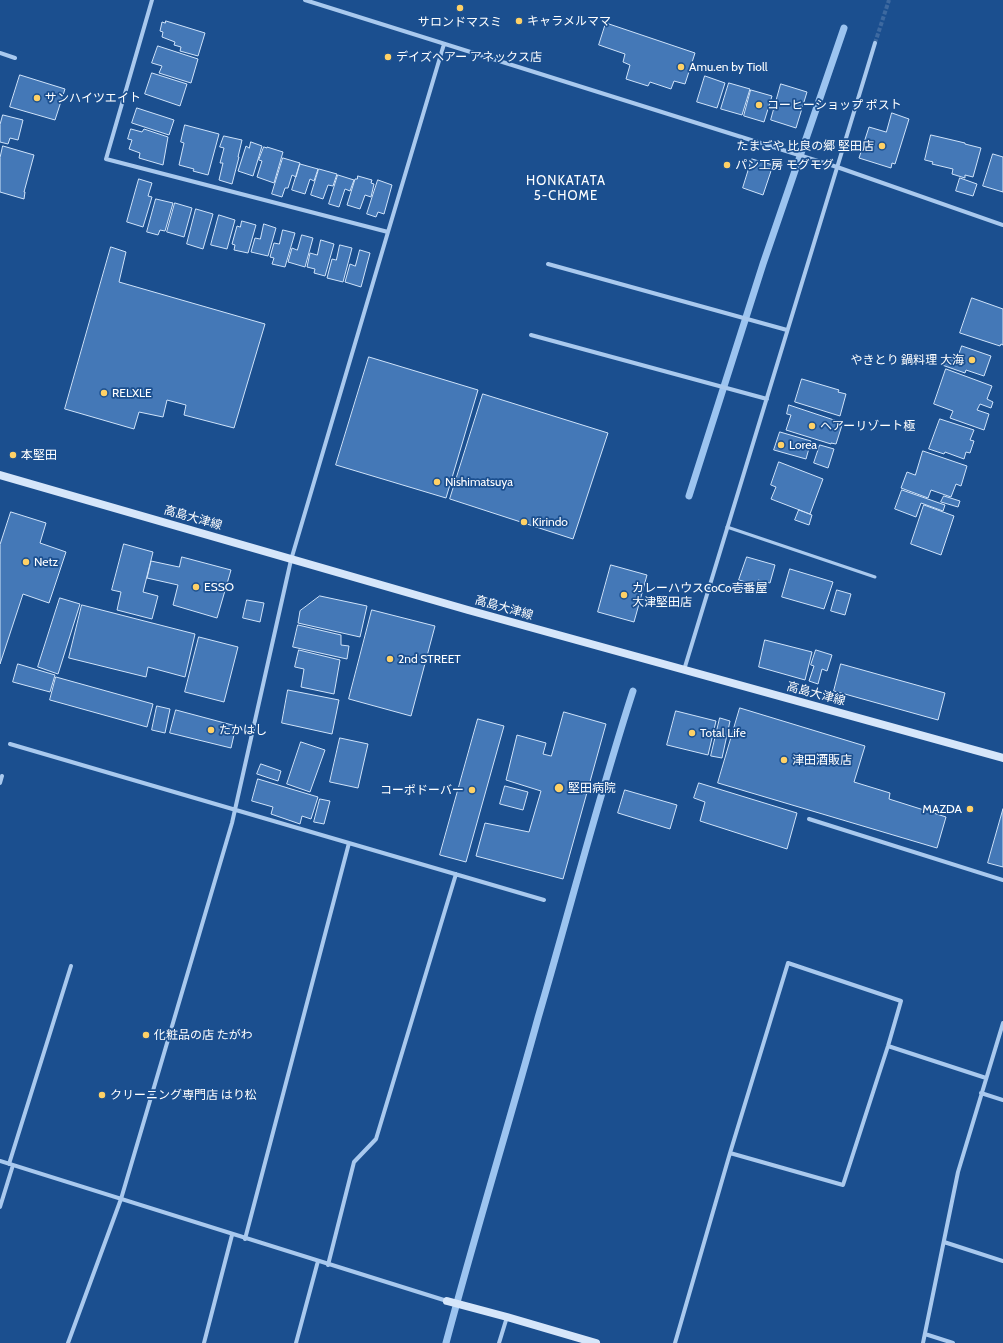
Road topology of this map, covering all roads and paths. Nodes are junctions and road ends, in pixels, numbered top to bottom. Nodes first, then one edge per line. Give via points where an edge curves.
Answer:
1 (152, 0) edge
2 (305, 0) edge
3 (875, 43) tunnel mouth
4 (444, 44) junction
5 (0, 53) edge
6 (15, 58) dead end
7 (837, 167) junction
8 (1003, 225) edge
9 (388, 232) junction
10 (548, 264) dead end
11 (787, 330) junction
12 (531, 335) dead end
13 (766, 399) junction
14 (0, 475) edge
15 (727, 527) junction
16 (291, 560) junction
17 (875, 577) dead end
18 (684, 670) junction
19 (10, 744) dead end
20 (1003, 758) edge
21 (2, 776) dead end
22 (0, 783) edge
23 (235, 809) junction
24 (809, 819) dead end
25 (349, 843) junction
26 (456, 874) junction
27 (1003, 880) edge
28 (544, 900) dead end
29 (71, 966) dead end
30 (1003, 1023) edge
31 (888, 1046) junction
32 (986, 1078) junction
33 (982, 1094) junction
34 (1003, 1100) edge
35 (730, 1152) junction
36 (0, 1161) edge
37 (11, 1165) junction
38 (121, 1199) junction
39 (0, 1207) edge
40 (232, 1235) junction
41 (245, 1239) junction
42 (944, 1242) junction
43 (318, 1261) junction
44 (1003, 1261) edge
45 (328, 1264) junction
46 (447, 1301) joint
47 (507, 1317) junction
48 (925, 1334) junction
49 (68, 1343) edge
50 (204, 1343) edge
51 (296, 1343) edge
52 (499, 1343) edge
53 (596, 1343) edge
54 (675, 1343) edge
55 (923, 1343) edge
56 (953, 1343) edge

1 - 9 street via 106,159
2 - 4 street
3 - 7 street
4 - 7 street
4 - 9 street
5 - 6 street
7 - 8 street
7 - 11 street
9 - 16 street
10 - 11 street
11 - 13 street
12 - 13 street
13 - 15 street
14 - 16 main road, 高島大津線
15 - 17 lane
15 - 18 street
16 - 18 main road, 高島大津線
16 - 23 street
18 - 20 main road, 高島大津線
19 - 23 street
21 - 22 street
23 - 25 street
23 - 38 street
24 - 27 street
25 - 26 street
25 - 41 street
26 - 28 street
26 - 45 street via 376,1139 354,1162
29 - 37 street
30 - 32 street
31 - 32 street
31 - 35 street via 843,1185
31 - 35 street via 901,1000 788,963
32 - 33 street
33 - 34 street
33 - 42 street via 958,1172
35 - 54 street
36 - 37 street
37 - 38 street
37 - 39 street
38 - 40 street
38 - 49 street
40 - 41 street
40 - 50 street
41 - 43 street
42 - 44 street
42 - 48 street
43 - 45 street
43 - 51 street
45 - 46 street
46 - 47 main road
47 - 52 street
47 - 53 main road
48 - 55 street
48 - 56 street

